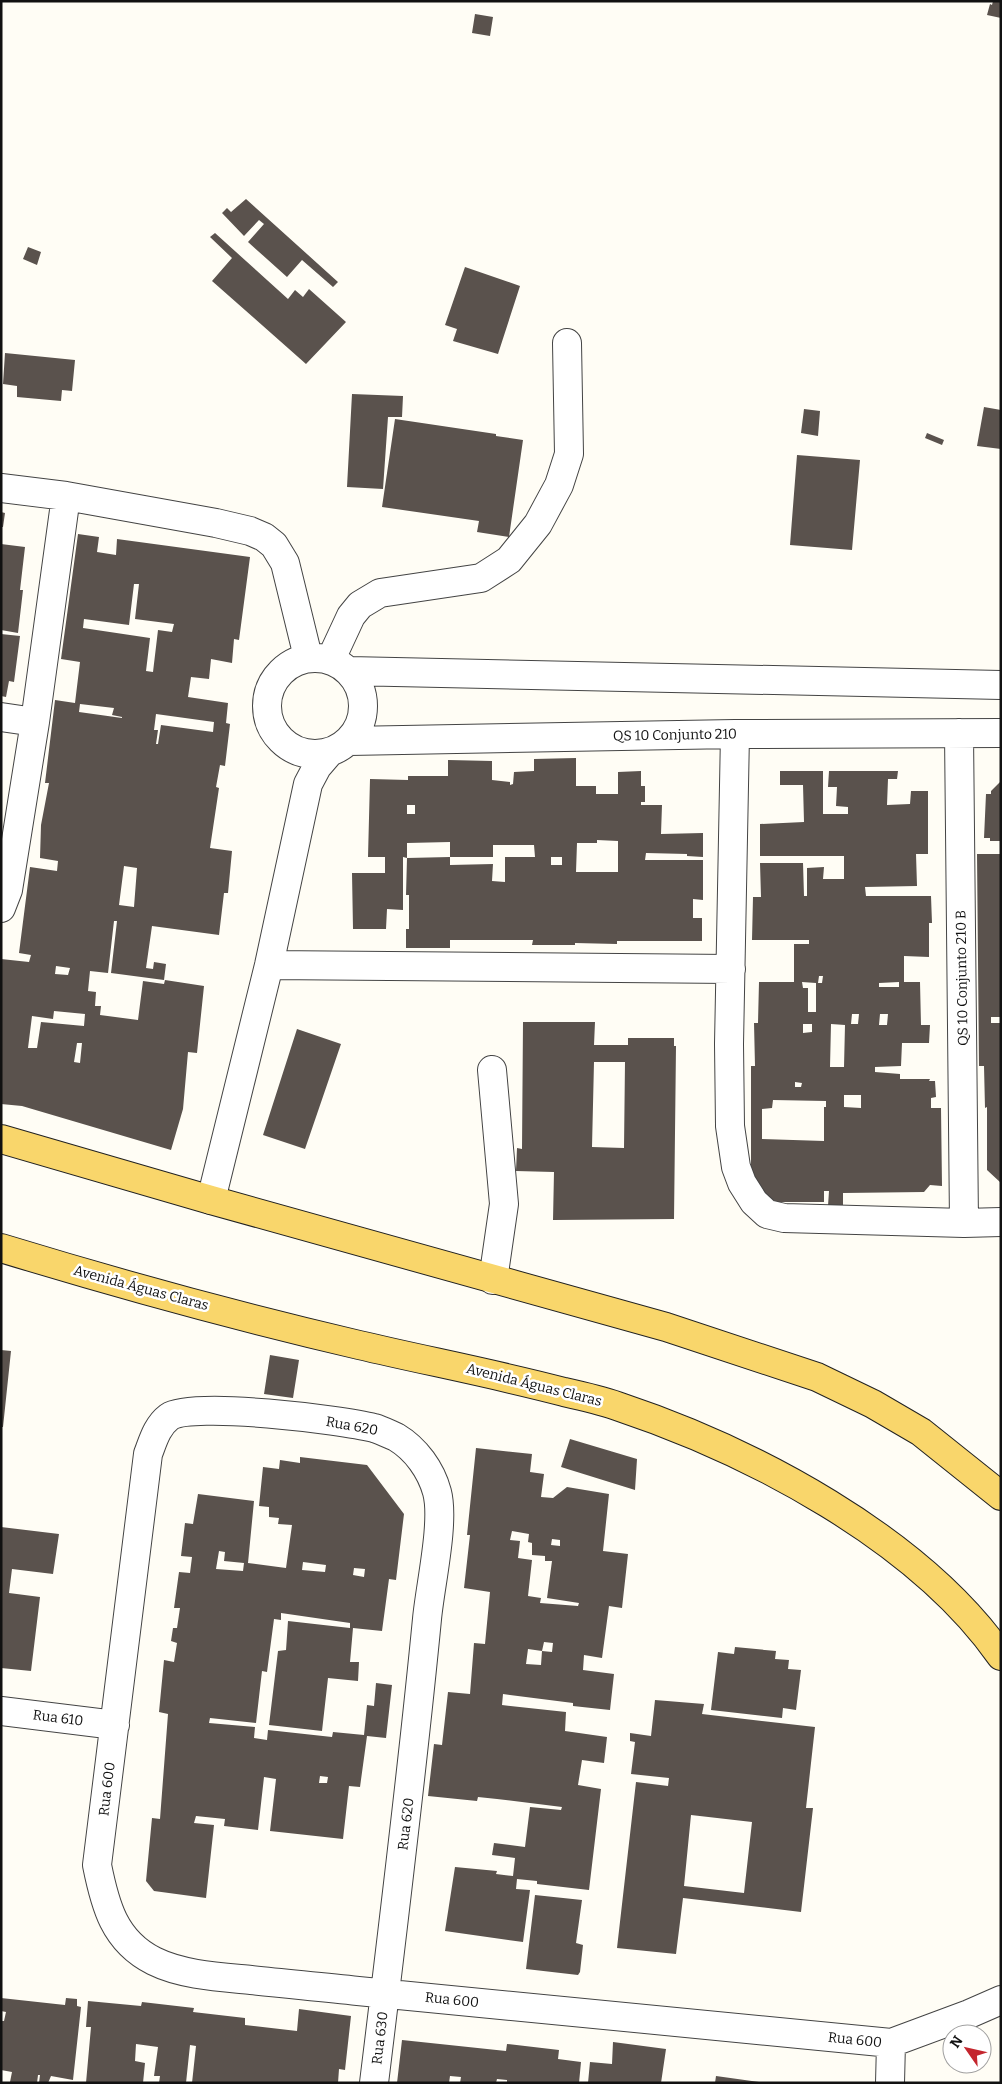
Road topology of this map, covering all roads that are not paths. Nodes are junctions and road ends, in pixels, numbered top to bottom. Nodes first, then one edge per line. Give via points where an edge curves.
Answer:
1 (567, 342) dead end
2 (1, 488) edge
3 (66, 496) junction
4 (329, 662) junction
5 (1001, 685) edge
6 (1, 717) edge
7 (35, 722) junction
8 (959, 733) junction
9 (1001, 733) edge
10 (734, 734) junction
11 (285, 744) junction
12 (339, 747) junction
13 (300, 821) junction
14 (1, 908) edge
15 (269, 966) junction
16 (731, 969) junction
17 (492, 1070) dead end
18 (1, 1139) edge
19 (211, 1200) junction
20 (1001, 1222) edge
21 (964, 1223) junction
22 (1, 1248) edge
23 (493, 1280) junction
24 (1001, 1496) edge
25 (1001, 1656) edge
26 (1, 1711) edge
27 (115, 1725) junction
28 (385, 1994) junction
29 (1001, 2000) edge
30 (891, 2043) junction
31 (374, 2083) edge
32 (890, 2083) edge

1 - 4 street via 569,454 559,485 538,524 509,560 481,578 380,593 360,605
2 - 3 street
3 - 4 street via 216,523 264,537 274,545 284,563
3 - 7 street
4 - 5 street
4 - 11 street via 287,666 272,682 266,704 271,726
4 - 12 street via 360,686 364,706 360,725
6 - 7 street
7 - 14 street via 8,890
8 - 9 street, QS 10 Conjunto 210
8 - 10 street, QS 10 Conjunto 210
8 - 21 street, QS 10 Conjunto 210 B
10 - 12 street, QS 10 Conjunto 210
10 - 16 street
11 - 12 street via 305,754
11 - 13 street via 295,781
12 - 13 street via 317,767 308,784
13 - 15 street
15 - 16 street
15 - 19 street
16 - 21 street via 730,1126 736,1166 754,1202 767,1214 784,1218
17 - 23 street via 504,1204
18 - 19 main road
19 - 23 main road
20 - 21 street
22 - 25 main road, Avenida Águas Claras via 115,1282 348,1342 508,1377 617,1406 716,1444 802,1488 876,1534 950,1596
23 - 24 main road via 666,1327 817,1377 921,1432
26 - 27 street, Rua 610
27 - 28 street, Rua 600 via 97,1865 103,1897 116,1928 135,1948 154,1961 193,1972
27 - 28 street, Rua 620 via 148,1454 154,1437 170,1416 202,1410 350,1424 377,1428 409,1446 431,1475 438,1496 438,1532
28 - 30 street, Rua 600
28 - 31 street, Rua 630
29 - 30 street, Rua 600
30 - 32 street

